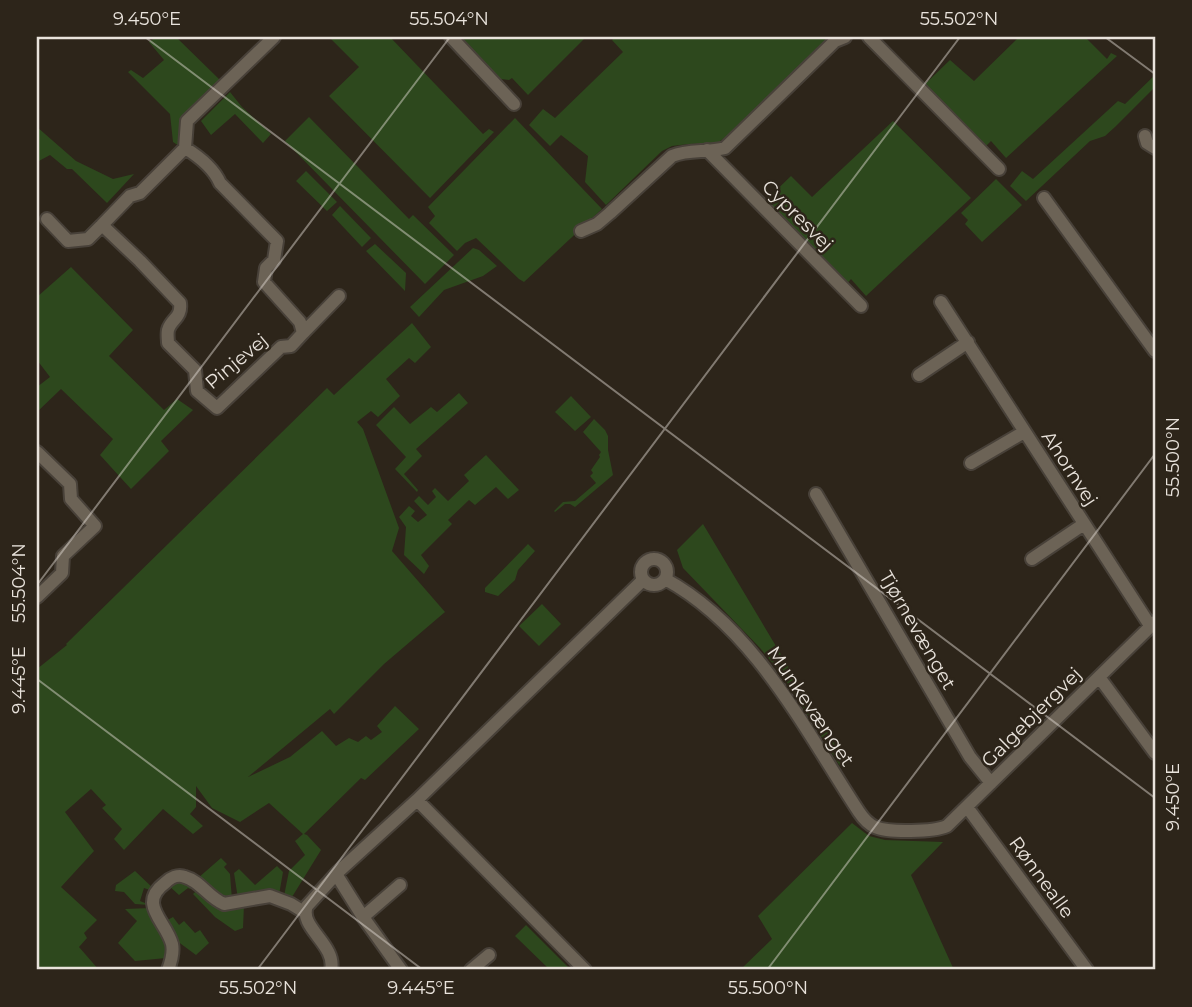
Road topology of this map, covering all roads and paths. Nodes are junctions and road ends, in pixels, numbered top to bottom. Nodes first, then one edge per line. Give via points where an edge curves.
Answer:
1 (274, 37) edge
2 (451, 37) edge
3 (845, 37) edge
4 (869, 37) edge
5 (514, 103) dead end
6 (1145, 136) dead end
7 (185, 148) junction
8 (1155, 148) edge
9 (707, 150) junction
10 (999, 169) dead end
11 (1044, 198) dead end
12 (47, 219) dead end
13 (102, 225) junction
14 (581, 231) dead end
15 (339, 296) dead end
16 (941, 302) dead end
17 (861, 306) dead end
18 (303, 333) junction
19 (968, 342) junction
20 (1155, 351) edge
21 (919, 375) dead end
22 (1024, 432) junction
23 (37, 452) edge
24 (971, 464) dead end
25 (816, 494) dead end
26 (1084, 524) junction
27 (1032, 559) dead end
28 (665, 579) junction
29 (643, 580) junction
30 (37, 597) edge
31 (1153, 625) edge
32 (1099, 677) junction
33 (1155, 753) edge
34 (991, 783) junction
35 (417, 800) junction
36 (967, 807) junction
37 (930, 830) joint
38 (337, 874) junction
39 (400, 885) dead end
40 (304, 912) junction
41 (363, 917) junction
42 (489, 955) dead end
43 (168, 970) edge
44 (331, 970) edge
45 (401, 970) edge
46 (471, 970) edge
47 (585, 970) edge
48 (1087, 970) edge

1 - 7 street via 187,121
2 - 5 street
3 - 9 street via 835,41 725,148
4 - 10 street
6 - 8 street
7 - 13 street
7 - 18 street via 277,241 264,282 300,322
9 - 14 street via 672,156 597,224
9 - 17 street, Cypresvej
11 - 20 street
12 - 13 street via 68,241 88,239
13 - 18 street, Pinjevej via 180,303 178,316 168,329 168,343 195,370 197,391 217,408 281,347 291,346
15 - 18 street, Pinjevej
16 - 19 street, Ahornvej
19 - 21 street
19 - 22 street, Ahornvej
22 - 24 street, Ahornvej
22 - 26 street, Ahornvej
23 - 30 street via 70,484 71,499 94,526 63,556 62,573
25 - 34 street, Tjørnevænget via 970,758
26 - 27 street, Ahornvej
26 - 31 street, Ahornvej
28 - 29 street via 654,585
28 - 29 street via 665,566 655,559 641,568
28 - 37 street, Munkevænget via 692,594 751,650 865,821 883,830
29 - 35 street
31 - 32 street, Galgebjergvej
32 - 33 street
32 - 34 street, Galgebjergvej
34 - 36 street, Galgebjergvej
35 - 38 street
35 - 47 street
36 - 37 street, Galgebjergvej via 947,826
36 - 48 street, Rønnealle
38 - 40 street
38 - 41 street
39 - 41 street
40 - 43 street via 270,896 224,904 192,880 171,878 159,888 153,902 173,947
40 - 44 street via 329,951
41 - 45 street
42 - 46 street

